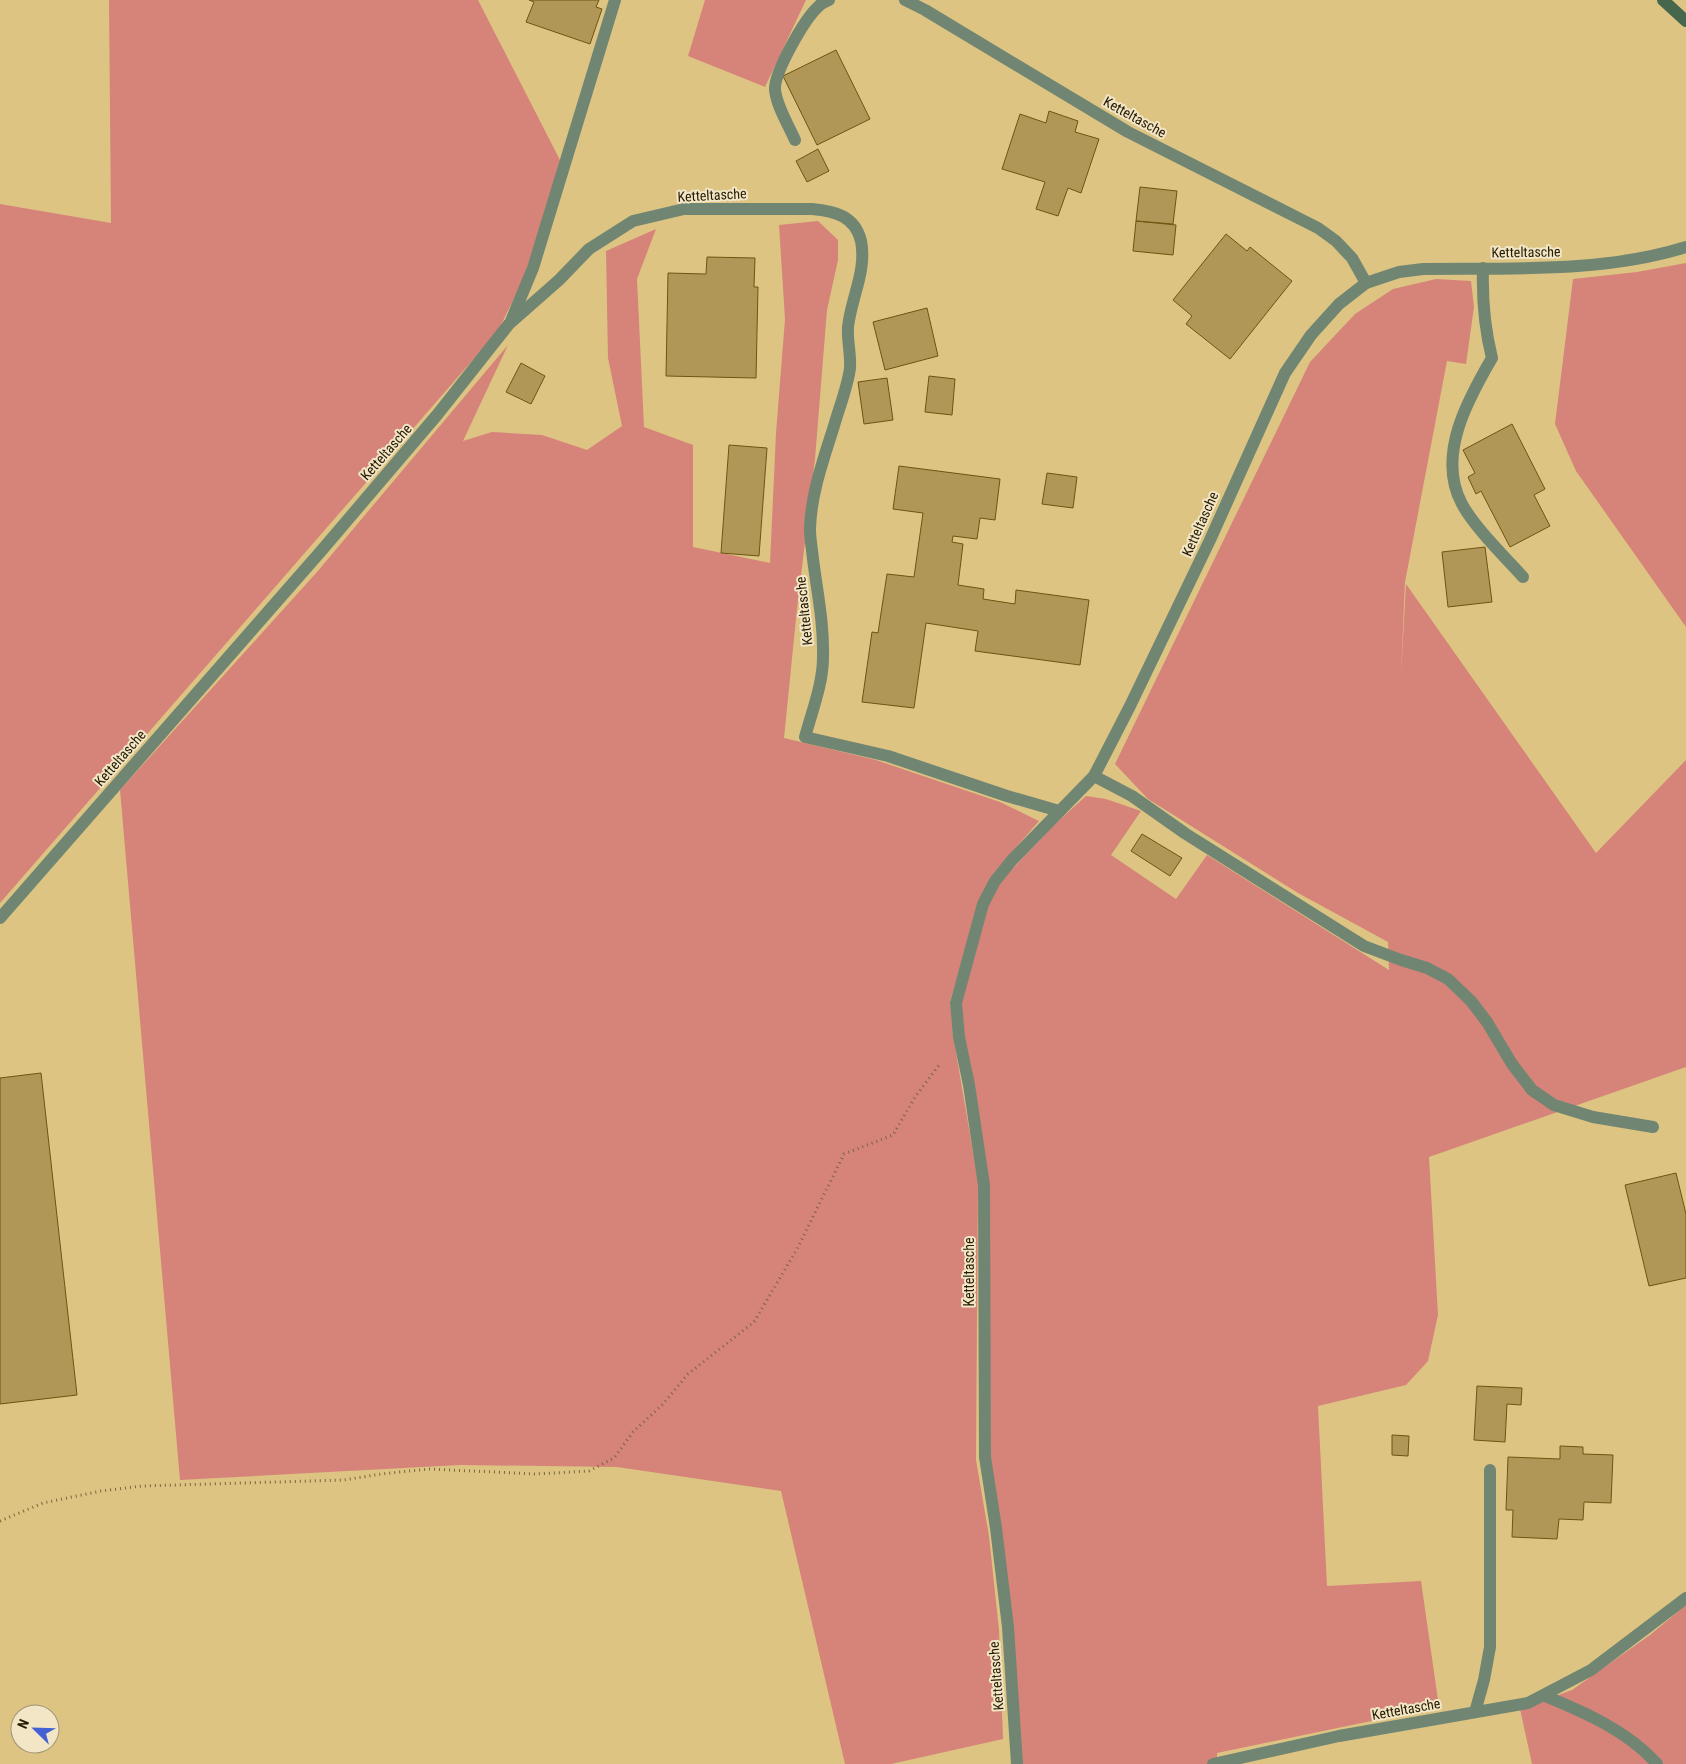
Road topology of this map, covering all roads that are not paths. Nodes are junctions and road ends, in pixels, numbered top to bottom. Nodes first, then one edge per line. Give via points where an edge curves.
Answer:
1 (615, 0) edge
2 (829, 0) edge
3 (905, 0) edge
4 (1663, 0) edge
5 (1686, 21) edge
6 (795, 140) dead end
7 (1686, 247) edge
8 (1483, 268) junction
9 (1366, 283) junction
10 (509, 324) junction
11 (1523, 578) dead end
12 (1094, 776) junction
13 (1059, 811) junction
14 (0, 918) edge
15 (1653, 1127) dead end
16 (1490, 1470) dead end
17 (1686, 1598) edge
18 (1544, 1696) junction
19 (1476, 1712) junction
20 (1017, 1764) edge
21 (1213, 1764) edge
22 (1657, 1764) edge

1 - 10 street via 533,268
2 - 6 street via 819,5 800,30 776,81 776,96
3 - 9 street, Ketteltasche via 1128,132 1318,228 1352,258
4 - 5 street
7 - 8 street, Ketteltasche via 1654,256 1587,266
8 - 9 street, Ketteltasche via 1399,272
8 - 11 street via 1482,306 1492,358 1457,432 1453,472 1463,506
9 - 12 street, Ketteltasche via 1339,304 1311,335 1285,372 1210,540
10 - 13 street, Ketteltasche via 589,249 633,221 684,209 812,209 841,214 848,219 860,238 863,254 848,325 850,367 813,502 810,530 823,656 821,679 805,737 888,756
10 - 14 street, Ketteltasche via 335,535
12 - 13 street, Ketteltasche
12 - 15 street via 1132,796 1364,946 1427,968 1448,979 1487,1022 1532,1090 1554,1105 1593,1117
13 - 20 street, Ketteltasche via 1012,860 989,892 956,1003 984,1185 984,1457 1008,1626
16 - 19 street via 1490,1647
17 - 18 street, Ketteltasche via 1591,1670
18 - 19 street, Ketteltasche via 1513,1707
18 - 22 street via 1604,1723
19 - 21 street, Ketteltasche via 1339,1736

